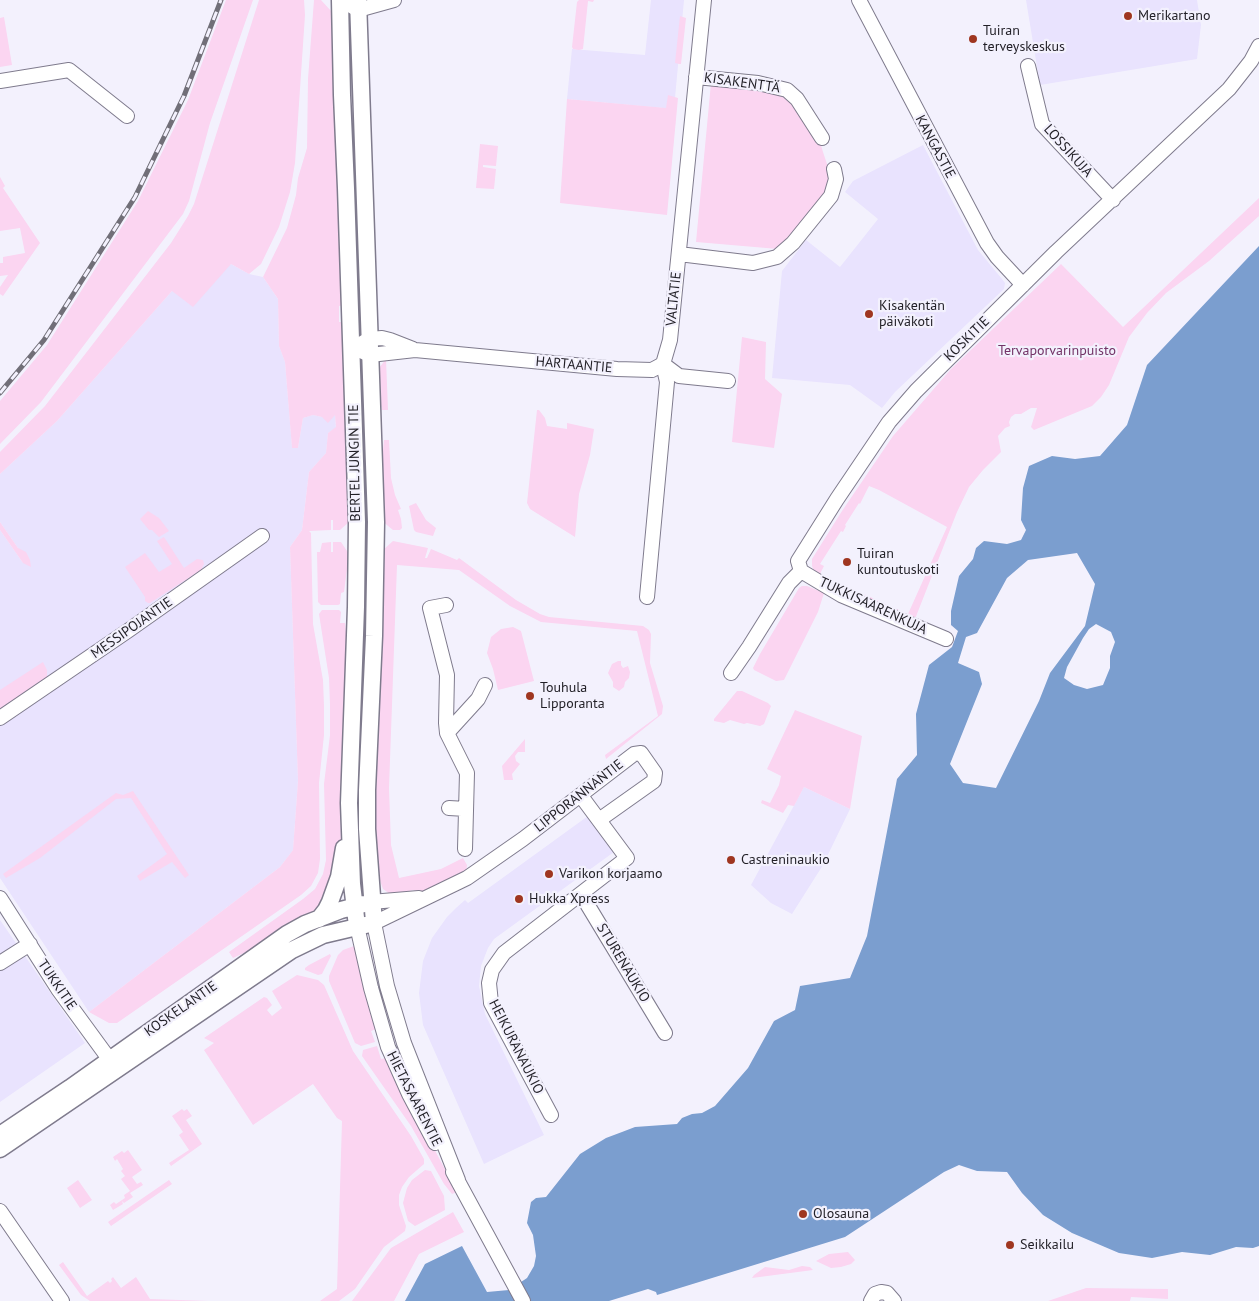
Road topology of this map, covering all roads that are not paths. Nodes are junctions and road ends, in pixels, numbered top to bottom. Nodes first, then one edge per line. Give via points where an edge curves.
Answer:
1 (340, 0) edge
2 (394, 0) edge
3 (704, 0) edge
4 (859, 0) edge
5 (358, 5) edge
6 (1259, 46) edge
7 (1028, 66) dead end
8 (696, 77) junction
9 (0, 81) edge
10 (127, 116) dead end
11 (822, 138) dead end
12 (834, 169) dead end
13 (1113, 200) junction
14 (679, 254) junction
15 (1023, 285) junction
16 (352, 347) junction
17 (370, 347) junction
18 (663, 364) junction
19 (728, 381) dead end
20 (262, 536) dead end
21 (801, 571) junction
22 (647, 598) dead end
23 (446, 605) dead end
24 (946, 639) dead end
25 (731, 673) dead end
26 (484, 686) dead end
27 (0, 718) edge
28 (447, 733) junction
29 (581, 796) junction
30 (348, 803) junction
31 (449, 808) dead end
32 (466, 809) junction
33 (599, 820) junction
34 (465, 849) dead end
35 (581, 894) junction
36 (432, 896) junction
37 (0, 898) edge
38 (371, 902) junction
39 (354, 905) junction
40 (319, 919) junction
41 (374, 923) junction
42 (357, 926) junction
43 (30, 944) junction
44 (0, 963) edge
45 (664, 1033) dead end
46 (113, 1064) junction
47 (551, 1116) dead end
48 (0, 1135) edge
49 (0, 1150) edge
50 (458, 1180) junction
51 (0, 1211) edge
52 (62, 1301) edge
53 (523, 1301) edge
54 (871, 1301) edge
55 (894, 1301) edge

1 - 5 street
1 - 16 main road, BERTEL JUNGIN TIE
2 - 5 street
3 - 8 street, VALTATIE
4 - 15 street, KANGASTIE via 986,243
5 - 17 main road, BERTEL JUNGIN TIE
6 - 13 street, KOSKITIE via 1252,61 1229,90
7 - 13 street, LOSSIKUJA via 1042,124
8 - 11 street, KISAKENTTÄ via 758,83 787,90
8 - 14 street, VALTATIE
9 - 10 street via 69,70
12 - 14 street via 836,179 831,196 793,243 777,257 753,263
13 - 15 street, KOSKITIE
14 - 18 street, VALTATIE via 670,340
15 - 21 street, KOSKITIE via 889,422 802,554 798,561
16 - 17 street
16 - 30 main road, BERTEL JUNGIN TIE via 357,549
17 - 18 street, HARTAANTIE via 382,338 415,350 617,369 652,370
17 - 38 main road, BERTEL JUNGIN TIE via 376,522 367,790
18 - 19 street via 679,376
18 - 22 street, VALTATIE via 667,382
20 - 27 street, MESSIPOJANTIE
21 - 24 street, TUKKISAARENKUJA via 841,595
21 - 25 street, KOSKITIE via 789,583
23 - 28 street via 430,608 446,675
26 - 28 street via 478,699
28 - 32 street via 467,773
29 - 33 street
29 - 33 street, LIPPORANNANTIE via 634,754 641,753 648,761 655,774 654,781
29 - 36 street, LIPPORANNANTIE via 467,878
30 - 39 main road, BERTEL JUNGIN TIE
30 - 40 main road via 339,877 330,902
31 - 32 street
32 - 34 street
33 - 35 street via 627,858
35 - 45 street, STURENAUKIO
35 - 47 street, HEIKURANAUKIO via 504,953 495,964 488,990 491,1002
36 - 38 street, LIPPORANNANTIE
36 - 41 street, LIPPORANNANTIE
37 - 43 street, TUKKITIE
38 - 39 main road, KOSKELANTIE
38 - 41 main road, BERTEL JUNGIN TIE
39 - 40 main road, KOSKELANTIE
39 - 42 main road, BERTEL JUNGIN TIE
40 - 46 main road, KOSKELANTIE via 287,934
41 - 42 main road, KOSKELANTIE
41 - 50 street, HIETASAARENTIE via 387,986 404,1044
42 - 46 main road, KOSKELANTIE via 323,935 292,950
42 - 50 street, HIETASAARENTIE via 388,1047 422,1121
43 - 44 street
43 - 46 street, TUKKITIE via 58,989
46 - 48 main road, KOSKELANTIE via 70,1088
46 - 49 main road, KOSKELANTIE
50 - 53 street, HIETASAARENTIE
51 - 52 street
54 - 55 street via 874,1294 881,1292 887,1293

